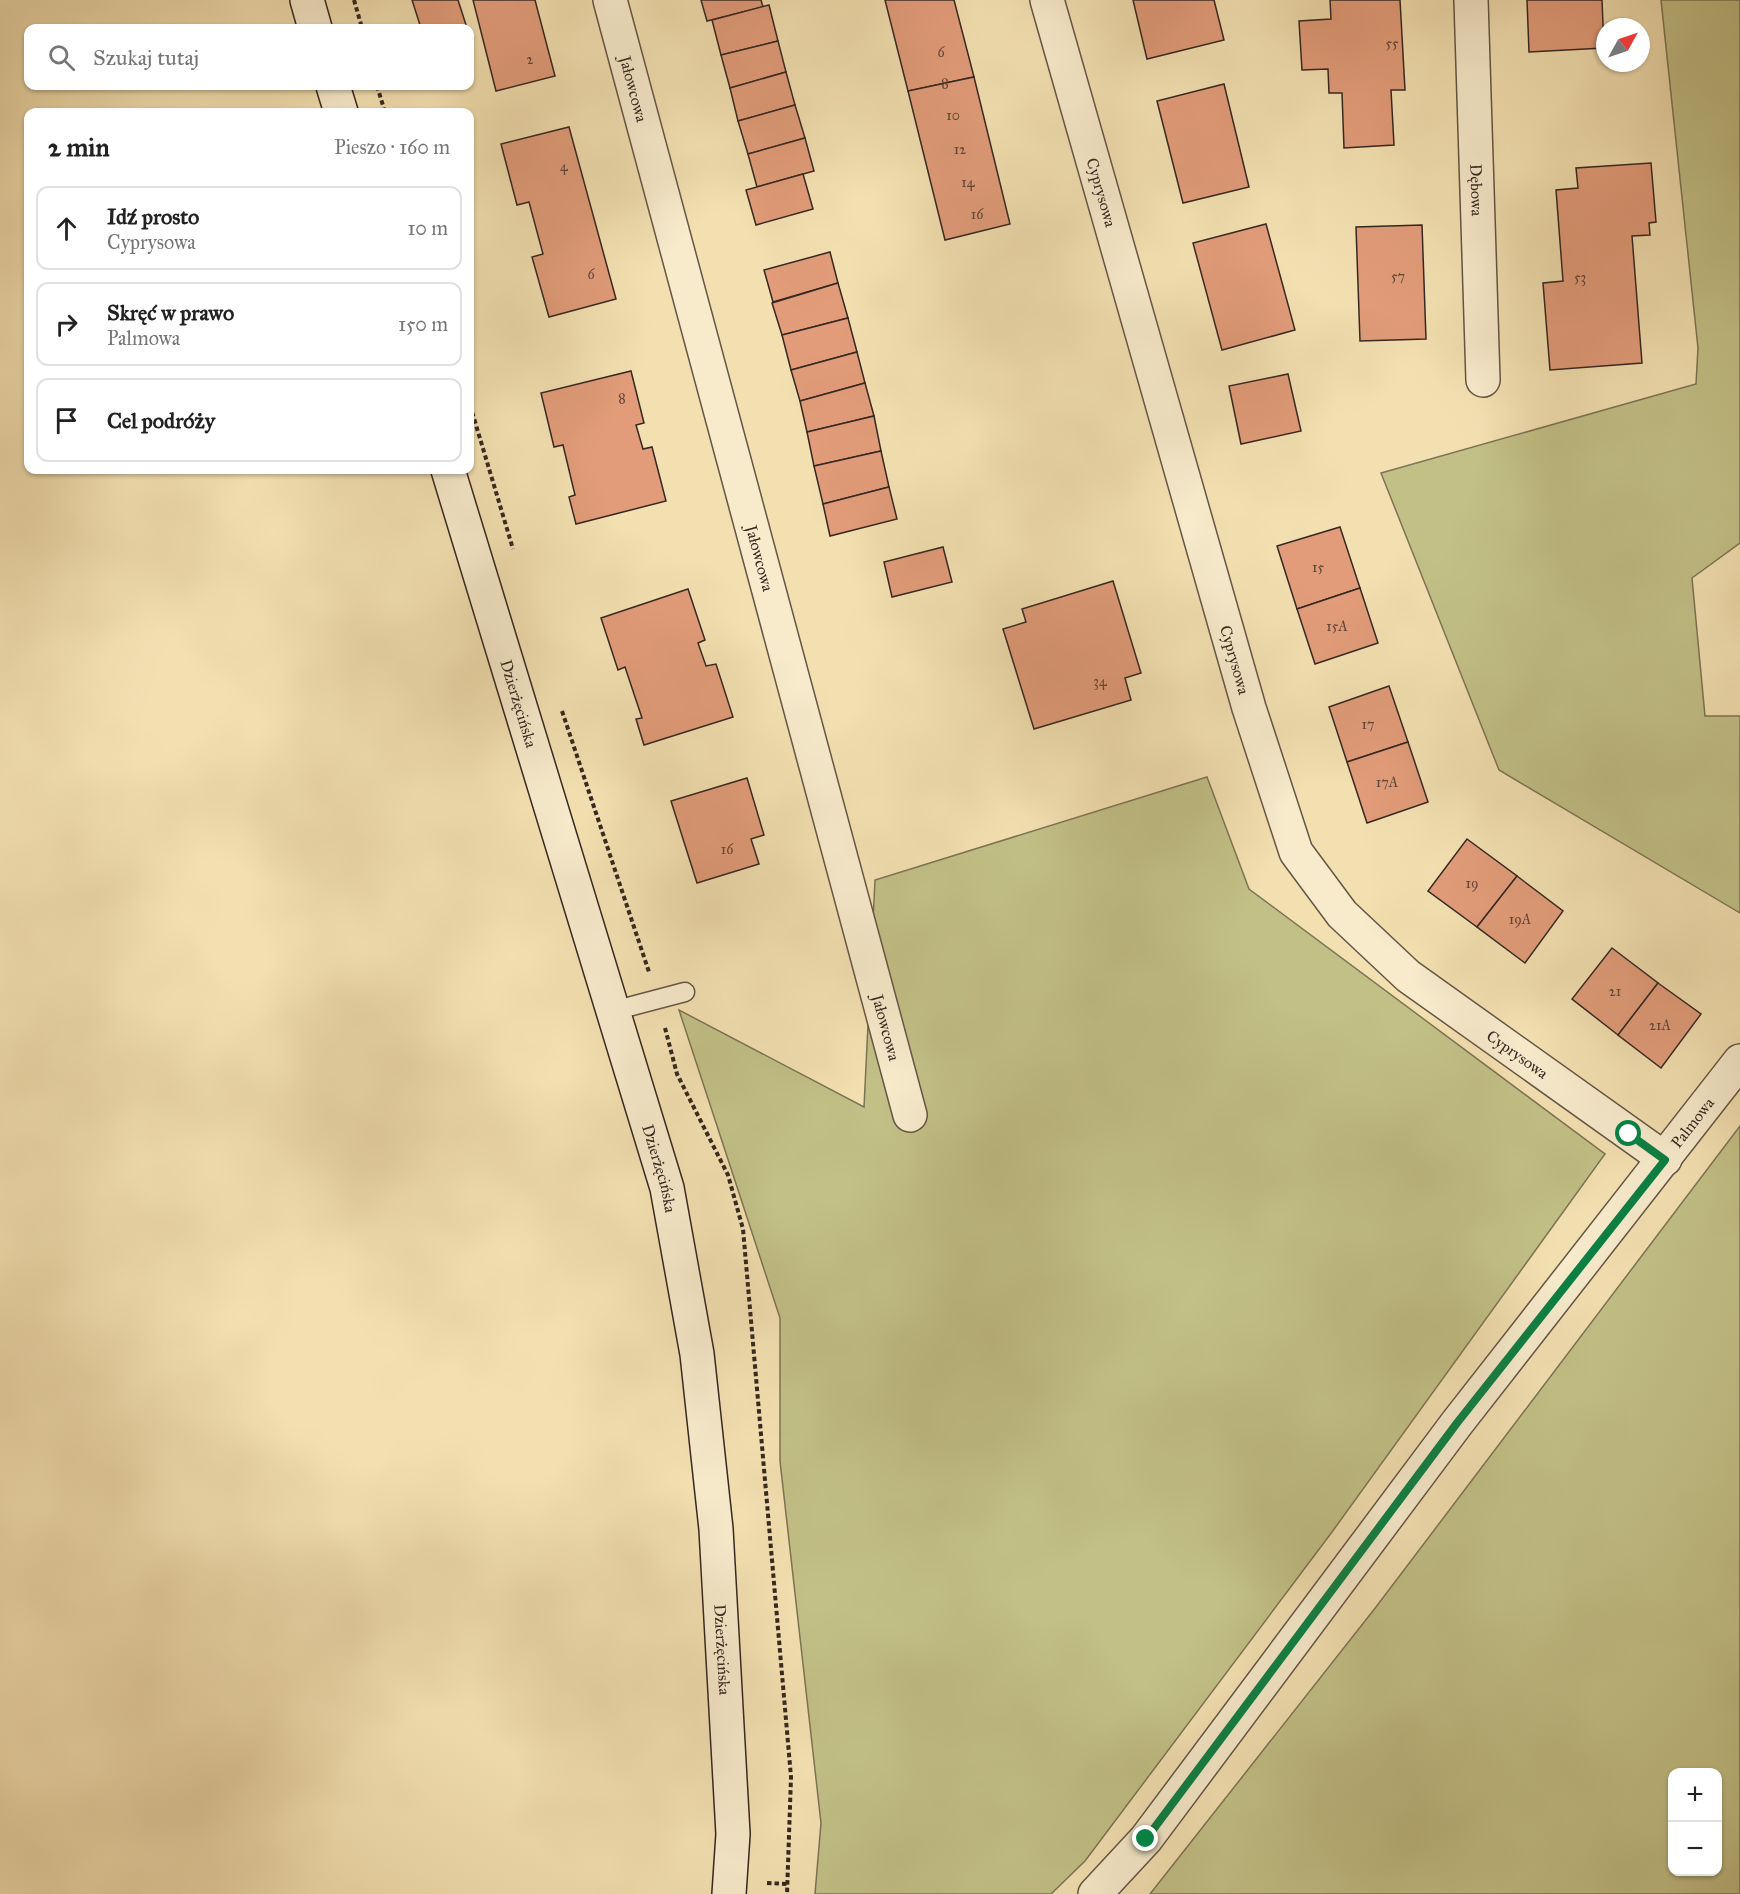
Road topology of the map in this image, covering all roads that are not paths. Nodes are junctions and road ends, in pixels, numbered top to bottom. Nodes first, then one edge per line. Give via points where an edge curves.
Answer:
1 (307, 0) edge
2 (610, 0) edge
3 (1047, 0) edge
4 (1471, 0) edge
5 (314, 24) edge
6 (334, 90) edge
7 (340, 108) edge
8 (1483, 380) dead end
9 (449, 474) edge
10 (685, 992) dead end
11 (613, 1011) junction
12 (1740, 1061) edge
13 (910, 1115) dead end
14 (1665, 1160) junction
15 (729, 1894) edge
16 (1095, 1894) edge

1 - 5 street
2 - 13 street, Jałowcowa
3 - 14 street, Cyprysowa via 1243,686 1296,852 1342,914 1408,976
4 - 8 street, Dębowa
6 - 7 street
9 - 11 street, Dzierżęcińska
10 - 11 lane
11 - 15 street, Dzierżęcińska via 667,1188 697,1354 716,1529 733,1834
12 - 14 street, Palmowa
14 - 16 street, Palmowa via 1457,1423 1146,1839

